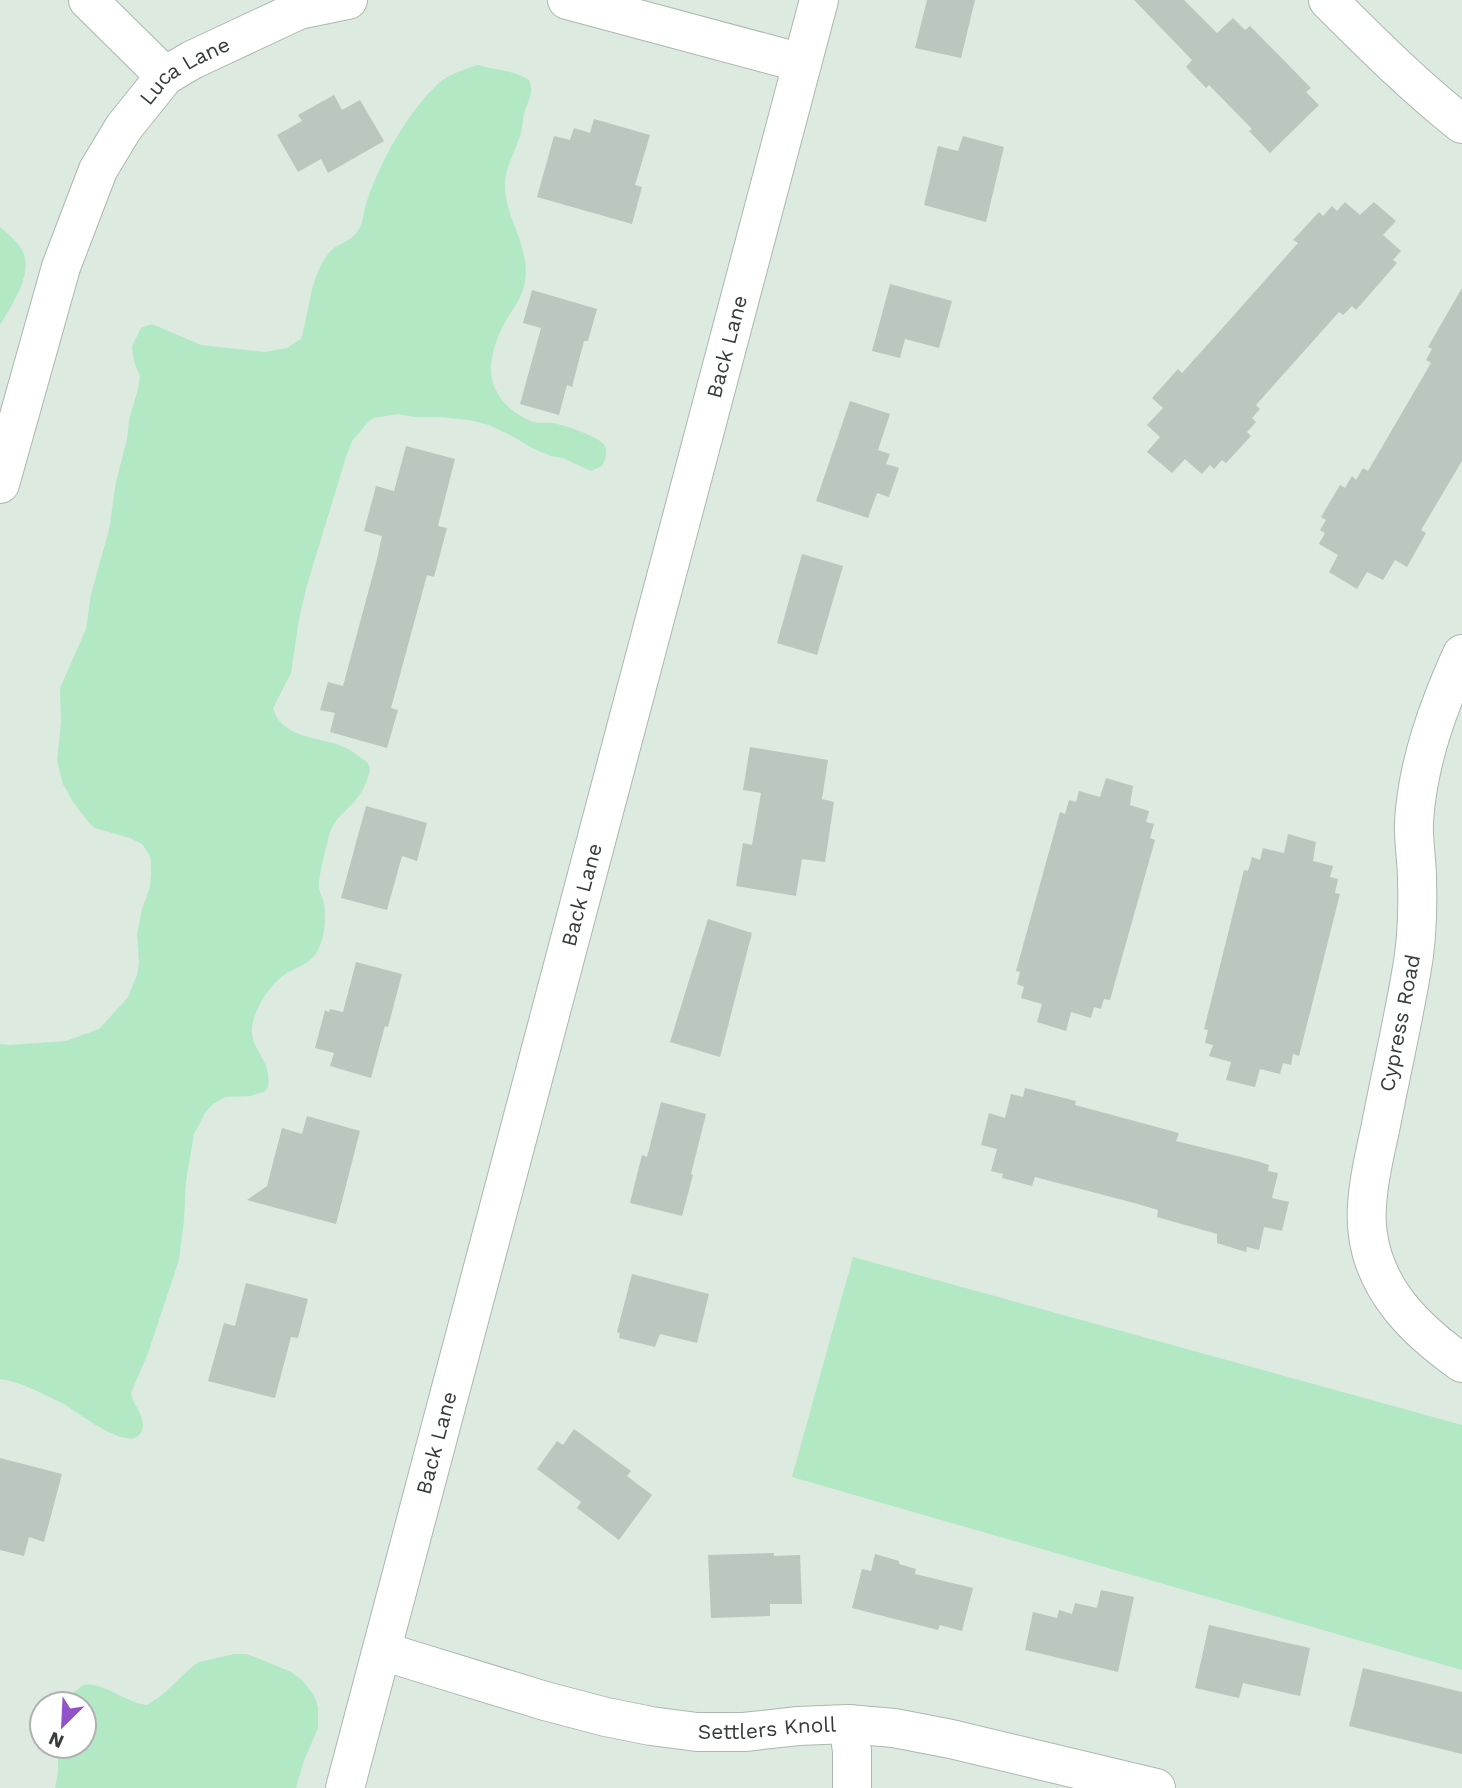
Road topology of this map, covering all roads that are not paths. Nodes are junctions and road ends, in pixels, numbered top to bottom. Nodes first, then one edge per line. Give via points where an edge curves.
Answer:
1 (89, 0) edge
2 (348, 0) edge
3 (567, 0) edge
4 (819, 0) edge
5 (1328, 0) edge
6 (802, 63) junction
7 (165, 76) junction
8 (1462, 124) edge
9 (0, 484) edge
10 (1462, 654) edge
11 (1462, 1363) edge
12 (382, 1651) junction
13 (848, 1724) junction
14 (345, 1788) edge
15 (852, 1788) edge
16 (1156, 1788) edge

1 - 7 street
2 - 7 street, Luca Lane via 299,10
3 - 6 street
4 - 6 street, Back Lane
5 - 8 street
6 - 12 street, Back Lane
7 - 9 street, Luca Lane via 124,127 98,170 61,267
10 - 11 street, Cypress Road via 1431,732 1419,777 1414,824 1417,928 1368,1191 1367,1234 1378,1273 1396,1304
12 - 13 street, Settlers Knoll via 545,1701 651,1726 744,1732
12 - 14 street, Back Lane
13 - 15 street
13 - 16 street, Settlers Knoll via 929,1735

